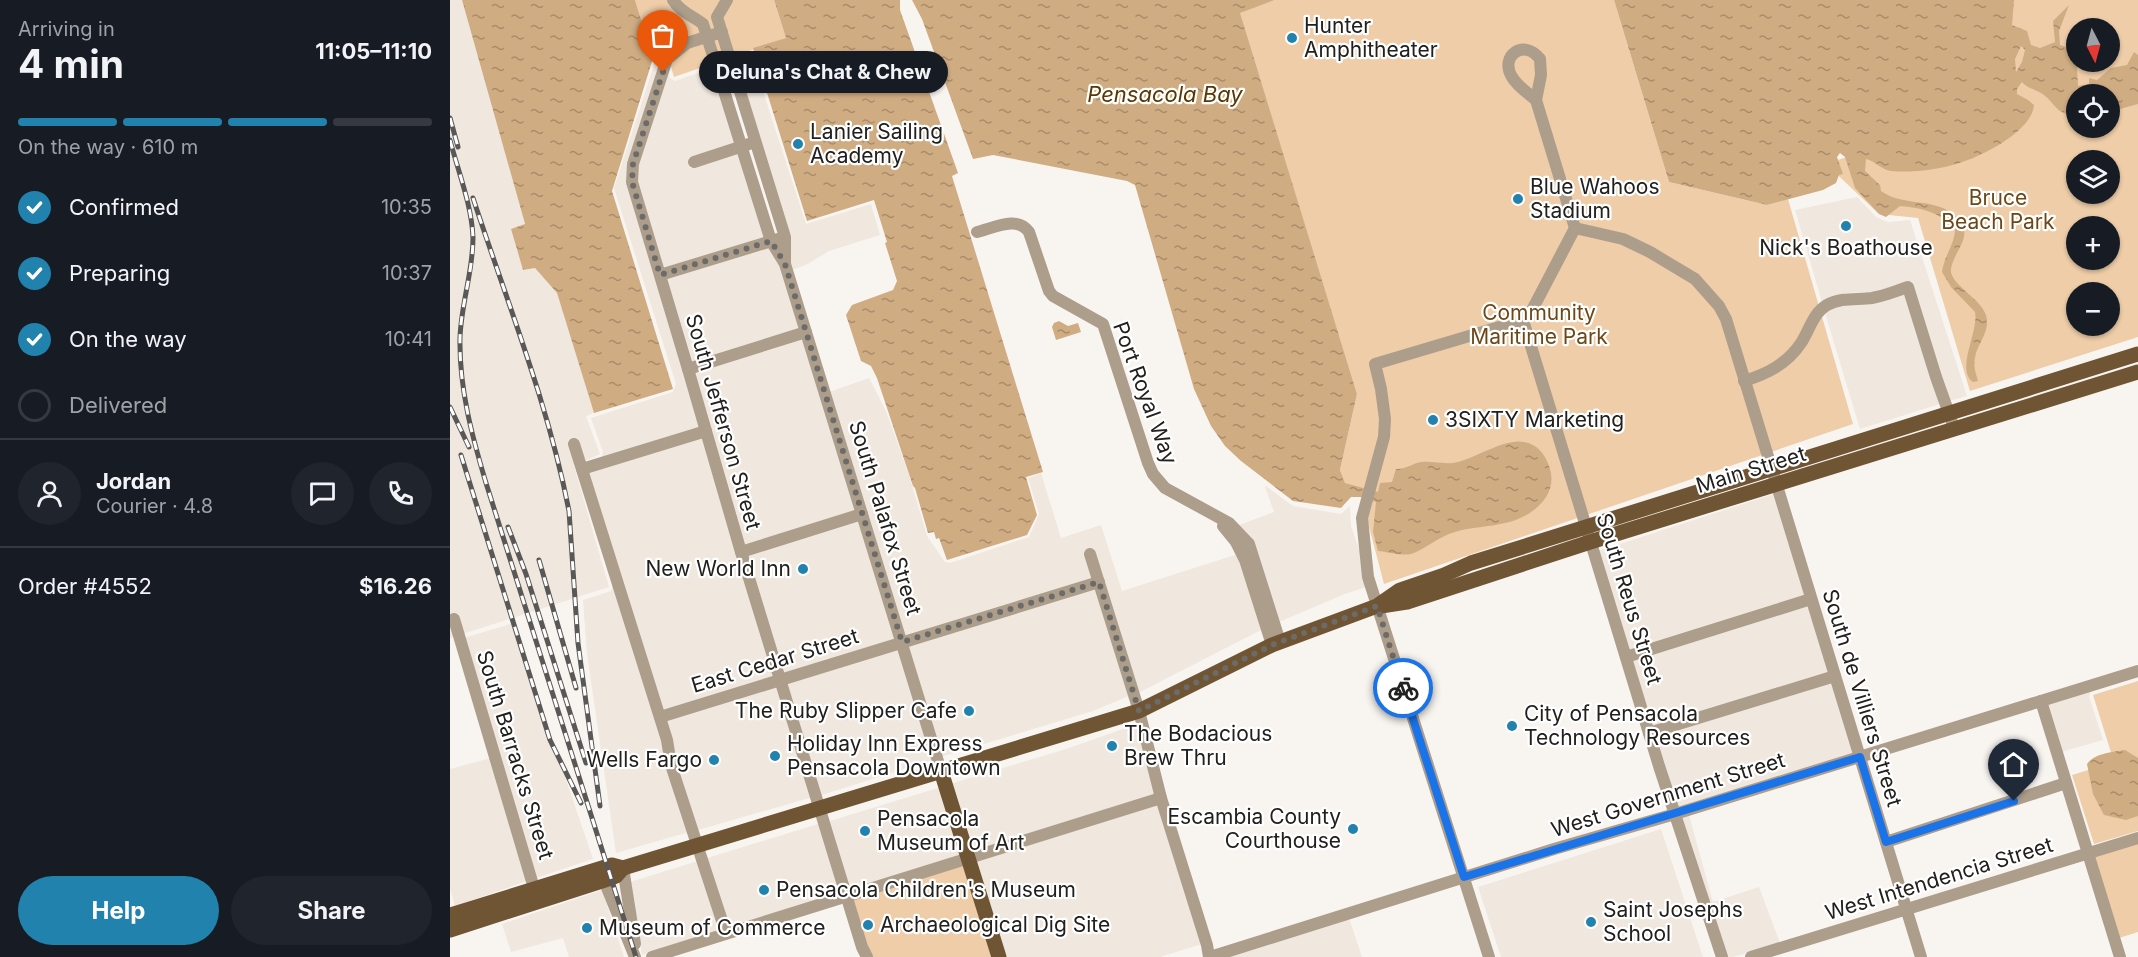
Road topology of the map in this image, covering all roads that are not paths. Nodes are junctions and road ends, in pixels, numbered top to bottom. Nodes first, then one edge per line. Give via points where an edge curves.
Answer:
1 (673, 0) edge
2 (727, 0) edge
3 (722, 32) junction
4 (707, 37) junction
5 (1536, 99) dead end
6 (756, 142) junction
7 (741, 146) junction
8 (693, 162) dead end
9 (1575, 228) junction
10 (977, 232) dead end
11 (785, 237) junction
12 (771, 241) junction
13 (785, 264) junction
14 (660, 275) junction
15 (1523, 320) junction
16 (806, 332) junction
17 (2138, 354) edge
18 (688, 369) junction
19 (2138, 372) edge
20 (1744, 381) junction
21 (1948, 412) junction
22 (1955, 429) junction
23 (706, 431) junction
24 (574, 444) dead end
25 (582, 469) junction
26 (1771, 469) junction
27 (1776, 484) junction
28 (862, 514) junction
29 (1586, 526) junction
30 (1590, 542) junction
31 (741, 552) junction
32 (1090, 554) dead end
33 (1099, 582) junction
34 (1811, 599) junction
35 (1377, 606) junction
36 (454, 619) dead end
37 (902, 642) junction
38 (1276, 643) junction
39 (1626, 657) junction
40 (2138, 671) edge
41 (1835, 676) junction
42 (780, 679) junction
43 (2041, 701) junction
44 (1139, 711) junction
45 (660, 717) junction
46 (1649, 733) junction
47 (1860, 757) junction
48 (940, 771) junction
49 (2066, 783) junction
50 (1161, 798) junction
51 (821, 807) junction
52 (1675, 814) junction
53 (2138, 838) edge
54 (1886, 842) junction
55 (698, 844) junction
56 (2088, 853) junction
57 (968, 858) junction
58 (623, 868) junction
59 (601, 875) junction
60 (1464, 877) junction
61 (536, 895) junction
62 (847, 895) junction
63 (1906, 909) junction
64 (450, 915) edge
65 (450, 930) edge
66 (726, 933) junction
67 (636, 957) edge
68 (652, 957) edge
69 (867, 957) edge
70 (999, 957) edge
71 (1209, 957) edge
72 (1489, 957) edge
73 (1722, 957) edge
74 (1751, 957) edge
75 (1921, 957) edge
76 (2120, 957) edge

1 - 4 street, South Palafox Street via 703,24
2 - 3 street, South Palafox Street via 717,18
3 - 4 street, South Jefferson Street
3 - 6 street, South Palafox Street
4 - 7 street, South Palafox Street
4 - 14 street, South Jefferson Street via 687,43 667,59 633,164 632,182
5 - 9 street
6 - 7 street
6 - 11 street, South Palafox Street
7 - 8 street
7 - 12 street, South Palafox Street
9 - 15 street via 1530,314
9 - 20 street, South de Villiers Street via 1623,239 1695,279 1726,320
10 - 38 street, Port Royal Way via 1012,223 1026,227 1049,291 1105,327 1153,474 1169,491 1235,528
11 - 12 street
11 - 13 street, South Palafox Street
12 - 13 street, South Palafox Street
12 - 14 street
13 - 16 street, South Palafox Street
14 - 18 street, South Jefferson Street
15 - 29 street, South Reus Street
15 - 35 street via 1375,364 1385,419 1384,437 1362,518 1368,577
16 - 18 street
16 - 28 street, South Palafox Street
17 - 21 main road
18 - 23 street, South Jefferson Street
19 - 22 main road, Main Street
20 - 21 street via 1766,375 1790,356 1824,306 1847,298 1874,298 1908,287
20 - 26 street, South de Villiers Street
21 - 22 street
21 - 26 main road
22 - 27 main road, Main Street
23 - 25 street
23 - 31 street, South Jefferson Street
24 - 25 street
25 - 45 street
26 - 27 street, South de Villiers Street
26 - 29 main road
27 - 30 main road, Main Street
27 - 34 street, South de Villiers Street
28 - 31 street
28 - 37 street, South Palafox Street
29 - 30 street, South Reus Street
29 - 35 main road via 1400,590
30 - 35 main road, Main Street via 1407,602
30 - 39 street, South Reus Street
31 - 42 street, South Jefferson Street
32 - 33 street
33 - 37 street, East Cedar Street
33 - 44 street
34 - 39 street
34 - 41 street, South de Villiers Street
35 - 38 main road
35 - 60 street
36 - 61 street, South Barracks Street
37 - 42 street, East Cedar Street
37 - 48 street, South Palafox Street
38 - 44 main road
39 - 46 street, South Reus Street
40 - 43 street, West Government Street
41 - 46 street
41 - 47 street, South de Villiers Street
42 - 45 street, East Cedar Street
42 - 51 street, South Jefferson Street
43 - 47 street, West Government Street
43 - 49 street
44 - 48 main road
44 - 50 street
45 - 55 street via 671,765
46 - 52 street, South Reus Street
47 - 52 street, West Government Street
47 - 54 street, South de Villiers Street
48 - 51 main road
48 - 57 main road, South Palafox Street
49 - 54 street
49 - 56 street
50 - 57 street
50 - 71 street
51 - 55 main road
51 - 62 street, South Jefferson Street
52 - 60 street, West Government Street
52 - 73 street, South Reus Street
53 - 56 street, West Intendencia Street
54 - 63 street, South de Villiers Street
55 - 58 main road
55 - 66 street
56 - 63 street, West Intendencia Street
56 - 76 street
57 - 62 street
57 - 70 main road, South Palafox Street
58 - 59 main road via 612,865
58 - 67 street
59 - 61 main road
59 - 67 street
60 - 71 street, West Government Street
60 - 72 street
61 - 64 main road
61 - 65 main road
62 - 66 street
62 - 69 street, South Jefferson Street
63 - 74 street, West Intendencia Street
63 - 75 street, South de Villiers Street
66 - 68 street

